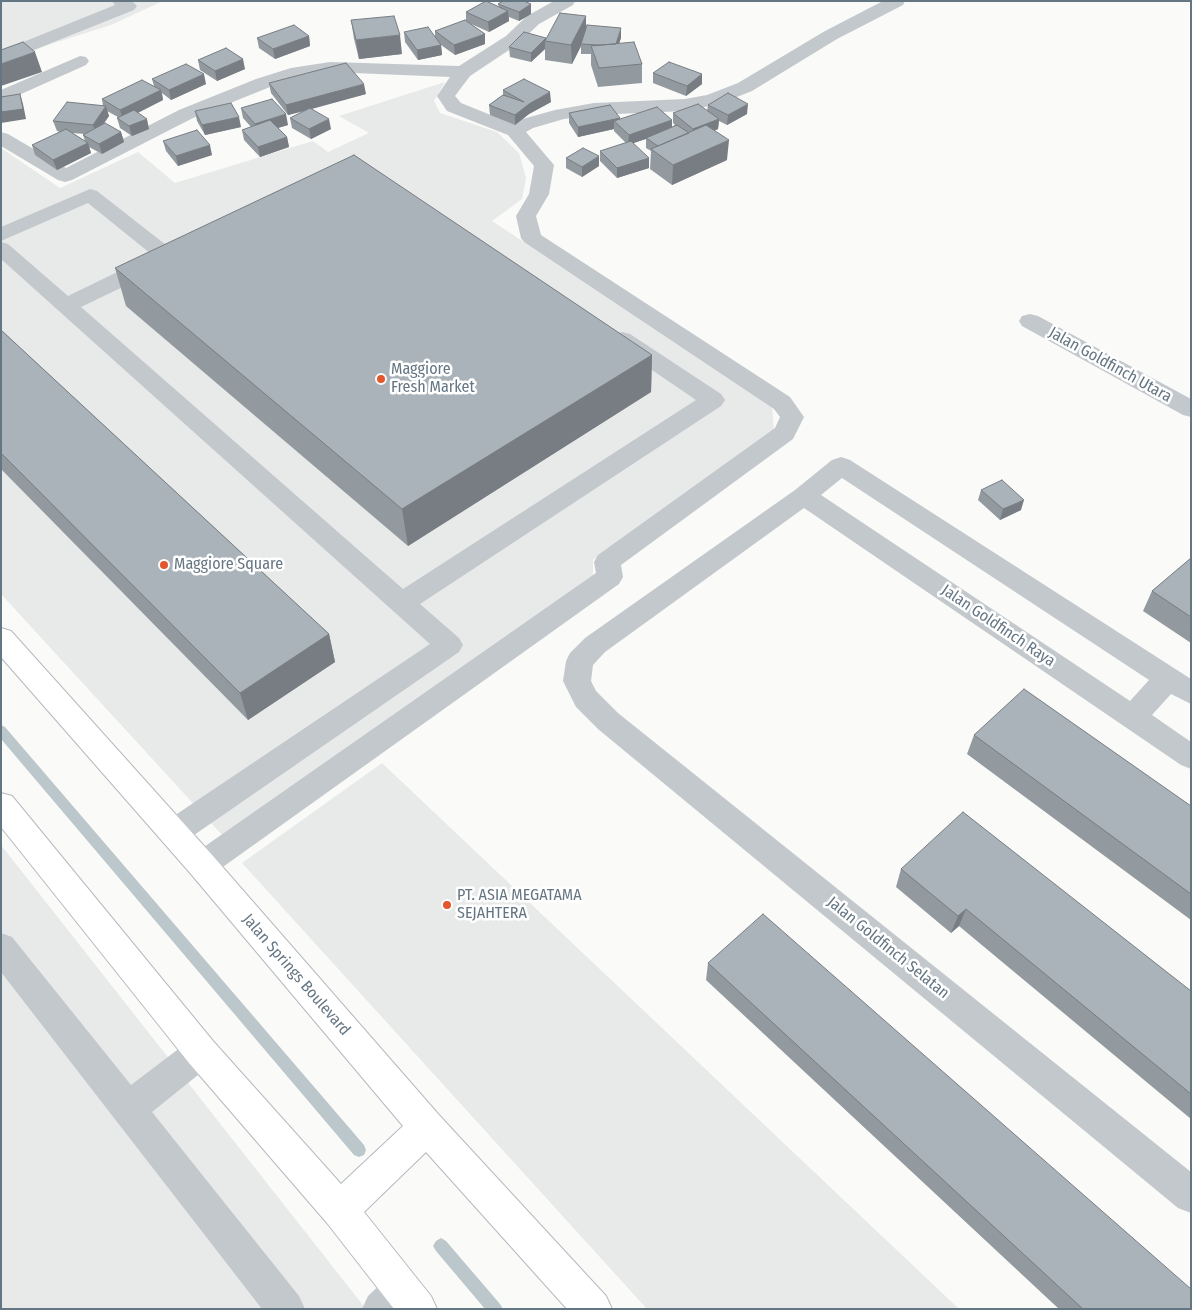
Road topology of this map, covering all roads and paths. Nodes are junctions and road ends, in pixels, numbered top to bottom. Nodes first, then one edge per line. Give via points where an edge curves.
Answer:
1 (120, 1) edge
2 (567, 1) edge
3 (897, 1) edge
4 (1, 58) edge
5 (80, 61) dead end
6 (463, 72) junction
7 (1, 97) edge
8 (515, 132) junction
9 (1, 138) edge
10 (1, 235) edge
11 (1, 248) edge
12 (66, 305) junction
13 (1030, 321) dead end
14 (606, 328) edge
15 (1191, 410) edge
16 (804, 496) junction
17 (402, 603) junction
18 (1, 638) edge
19 (1168, 678) junction
20 (1191, 693) edge
21 (1133, 717) junction
22 (1191, 757) edge
23 (1, 805) edge
24 (173, 833) junction
25 (202, 865) junction
26 (1, 947) edge
27 (201, 1052) junction
28 (128, 1109) junction
29 (427, 1127) junction
30 (1191, 1195) edge
31 (340, 1210) junction
32 (400, 1302) edge
33 (286, 1309) edge
34 (593, 1309) edge

1 - 4 street via 128,6
2 - 6 street via 533,20 512,40
3 - 8 street via 830,35 745,87 712,100 562,114 526,124
5 - 7 street
6 - 8 street via 446,96 454,108
6 - 9 street via 330,67 298,72 186,114 66,176
8 - 25 street via 544,164 539,194 526,216 531,238 782,403 792,417 785,433 607,562 610,577
10 - 12 street via 90,196 176,253
11 - 12 street
12 - 17 street
13 - 15 street, Jalan Goldfinch Utara
14 - 17 street via 712,400
16 - 19 street via 841,466
16 - 21 street, Jalan Goldfinch Raya
16 - 30 street, Jalan Goldfinch Selatan via 595,645 580,661 577,681 586,699 608,721
17 - 24 street via 449,645
18 - 24 main road, Jalan Springs Boulevard
19 - 20 street
19 - 21 street
21 - 22 street, Jalan Goldfinch Raya
23 - 27 main road
24 - 25 main road, Jalan Springs Boulevard
25 - 29 main road, Jalan Springs Boulevard
26 - 28 street
27 - 28 street
27 - 31 main road
28 - 33 street
29 - 31 main road
29 - 34 main road, Jalan Springs Boulevard
31 - 32 main road

